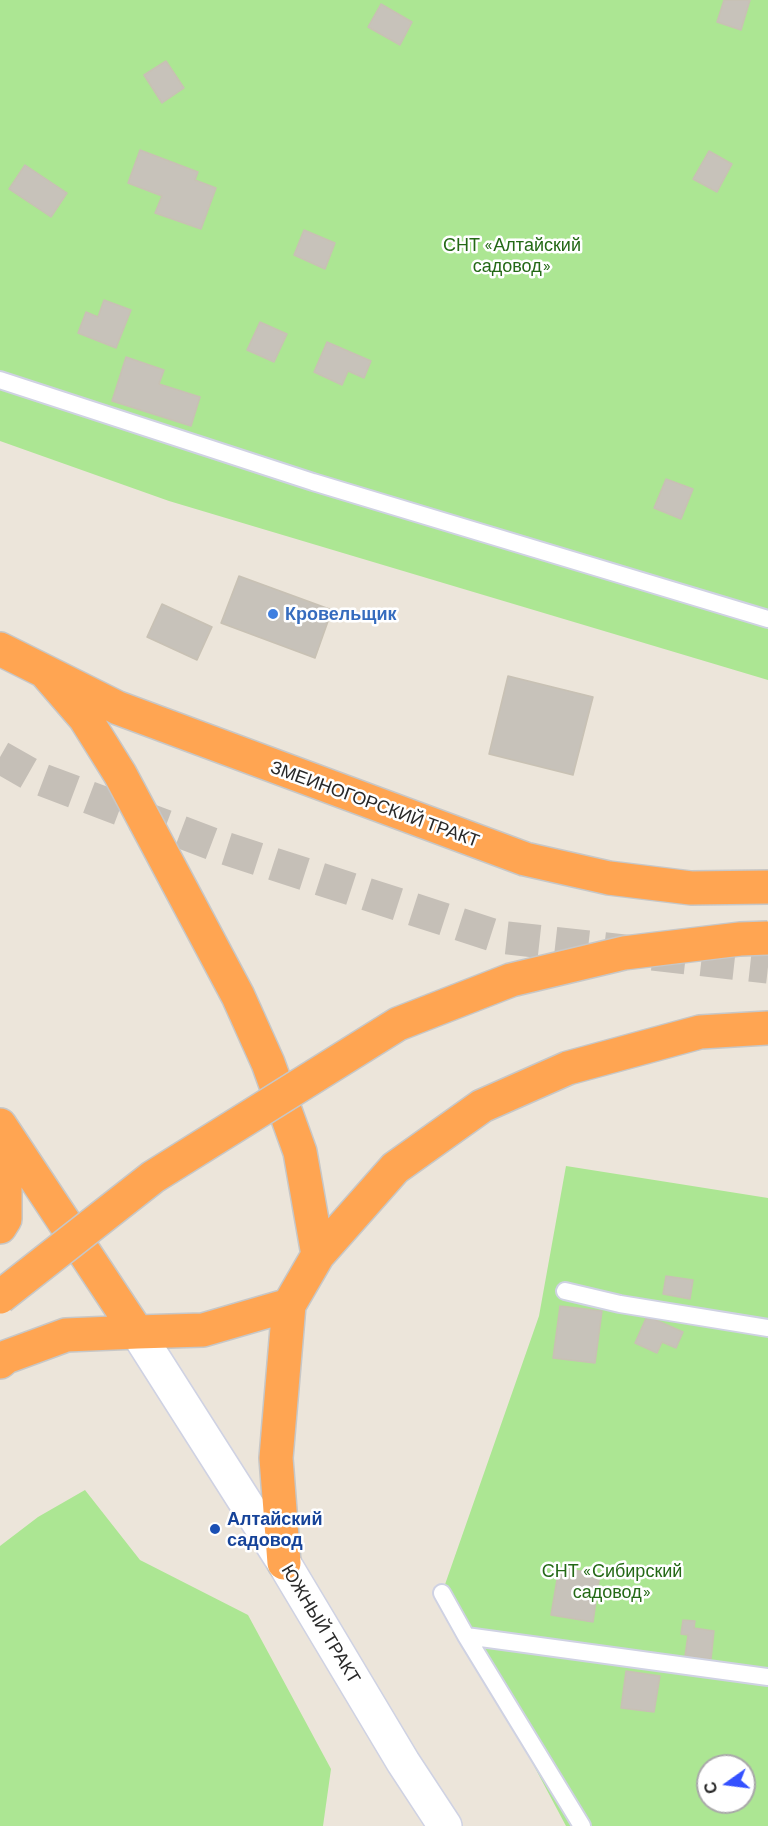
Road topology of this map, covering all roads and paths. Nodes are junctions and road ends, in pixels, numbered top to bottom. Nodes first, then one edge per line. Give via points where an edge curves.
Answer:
1 (0, 380) edge
2 (768, 619) edge
3 (16, 661) edge
4 (768, 887) edge
5 (768, 938) edge
6 (768, 1028) edge
7 (0, 1125) edge
8 (0, 1146) edge
9 (0, 1227) edge
10 (318, 1254) junction
11 (565, 1291) dead end
12 (0, 1297) edge
13 (290, 1305) junction
14 (768, 1328) edge
15 (137, 1332) junction
16 (0, 1362) edge
17 (284, 1563) junction
18 (442, 1593) dead end
19 (466, 1636) junction
20 (768, 1677) edge
21 (445, 1826) edge
22 (582, 1826) edge

1 - 2 lane via 313,482
3 - 4 highway, ЗМЕИНОГОРСКИЙ ТРАКТ via 118,708 525,859 609,878 691,888
3 - 10 highway via 85,718 120,774 242,1006 268,1063 300,1152
5 - 12 highway, bridge via 624,953 511,980 398,1024 153,1177
6 - 10 highway via 700,1032 568,1068 482,1106 395,1168
7 - 15 highway
8 - 9 highway via 4,1167 4,1219
10 - 13 highway
11 - 14 lane
13 - 15 highway via 203,1330
13 - 17 highway via 276,1458
15 - 16 highway via 66,1335
15 - 17 main road, ЮЖНЫЙ ТРАКТ
17 - 21 main road, ЮЖНЫЙ ТРАКТ
18 - 19 lane
19 - 20 lane
19 - 22 lane

